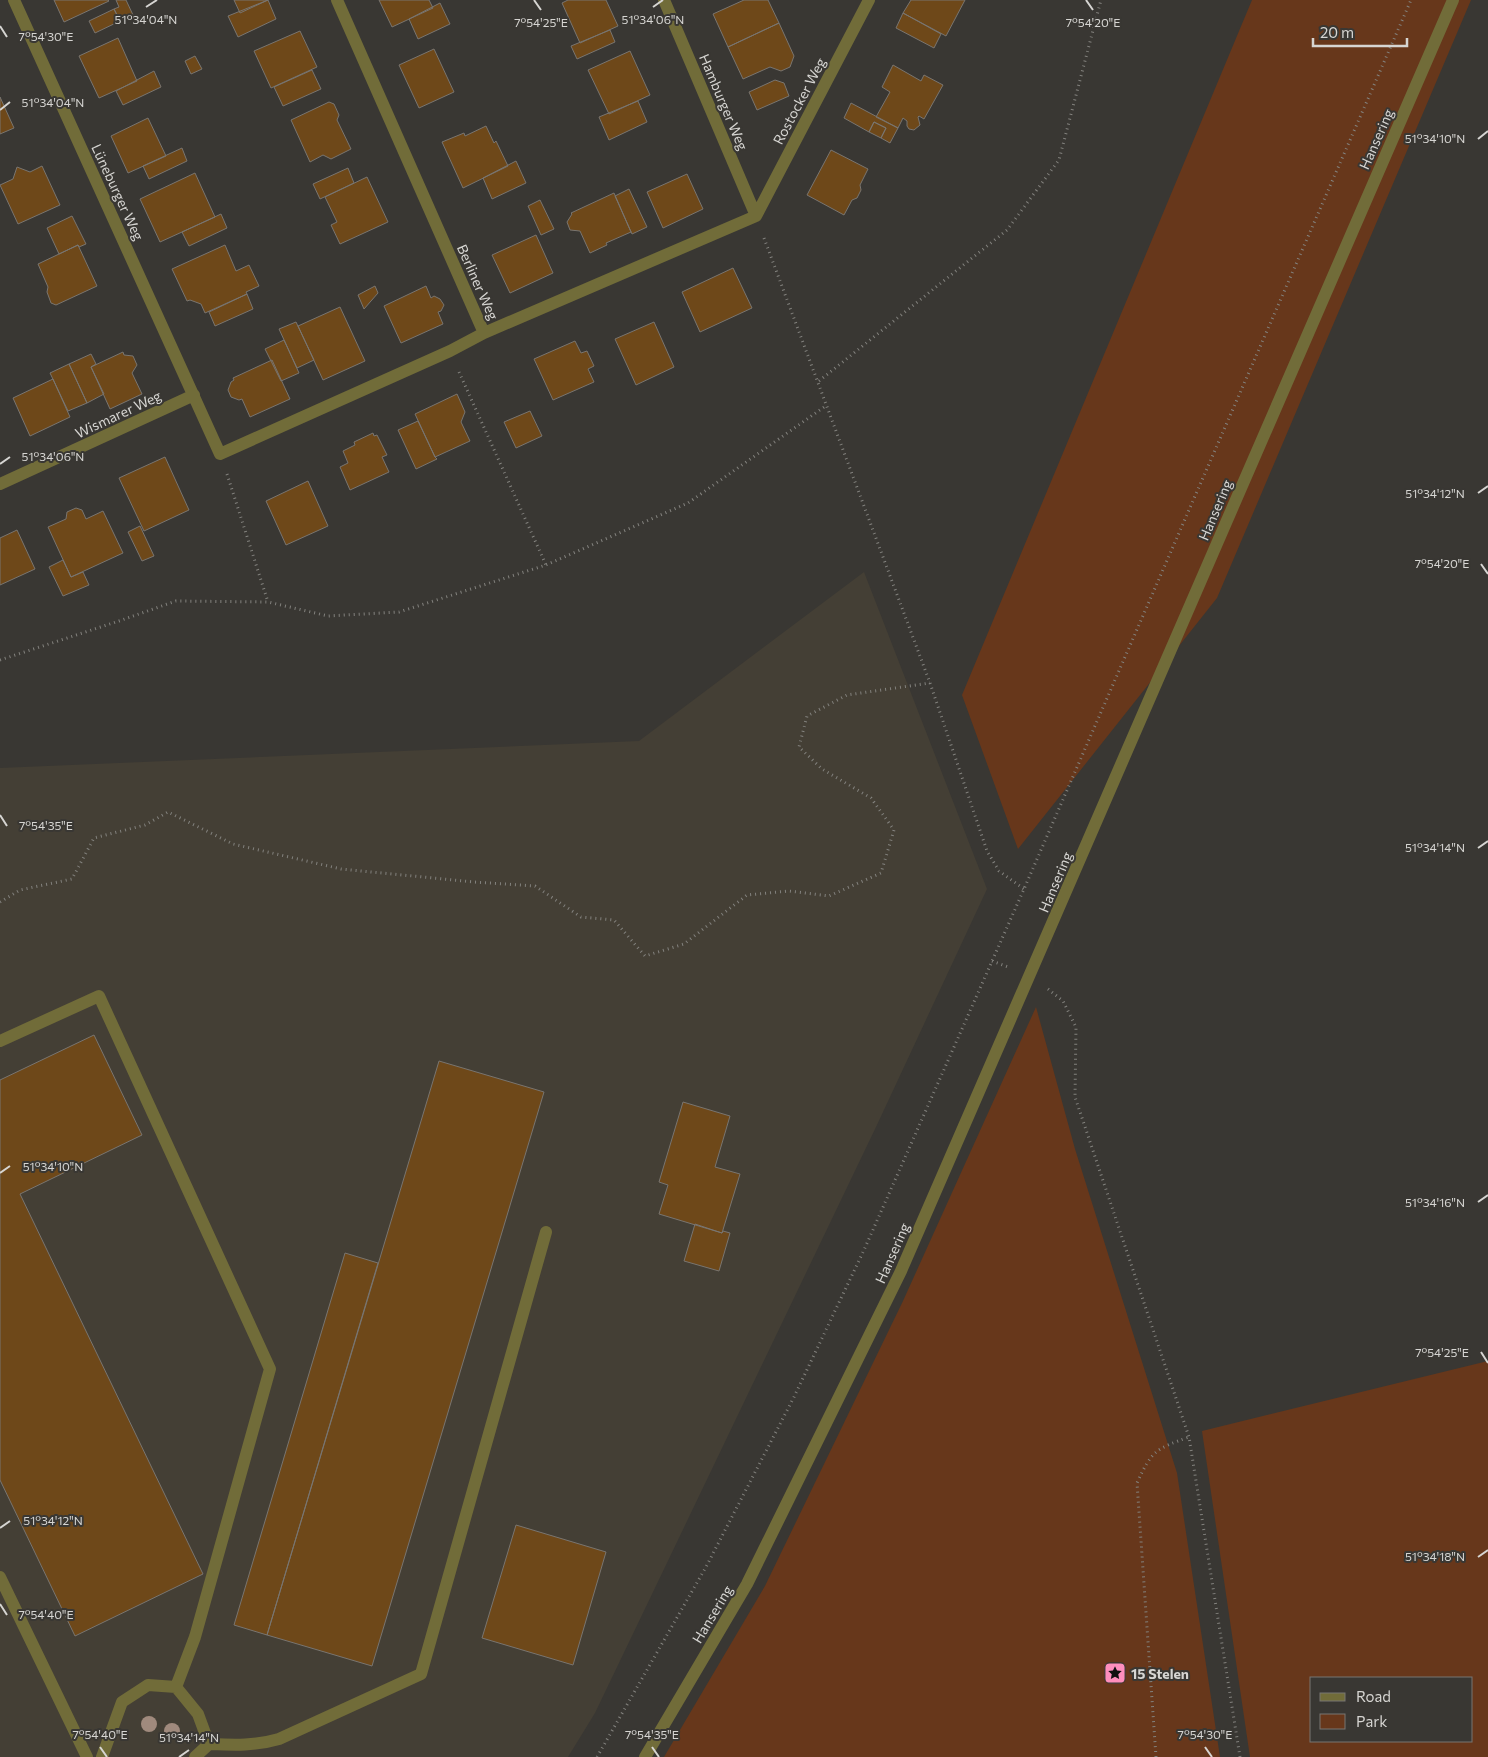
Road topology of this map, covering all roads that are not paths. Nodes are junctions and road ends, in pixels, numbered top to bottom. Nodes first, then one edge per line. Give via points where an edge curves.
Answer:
1 (14, 0) edge
2 (337, 0) edge
3 (664, 0) edge
4 (869, 0) edge
5 (1453, 0) edge
6 (756, 216) junction
7 (484, 333) junction
8 (194, 396) junction
9 (0, 484) edge
10 (0, 1041) edge
11 (546, 1232) dead end
12 (0, 1577) edge
13 (176, 1687) junction
14 (209, 1744) junction
15 (87, 1757) edge
16 (102, 1757) edge
17 (195, 1757) edge
18 (645, 1757) edge

1 - 8 street, Lüneburger Weg
2 - 7 street, Berliner Weg
3 - 6 street, Hamburger Weg
4 - 6 street, Rostocker Weg
5 - 18 street, Hansering via 901,1271 751,1575
6 - 7 street, Berliner Weg
7 - 8 street via 450,352 220,454
8 - 9 street, Wismarer Weg
10 - 13 street via 99,996 270,1369 195,1637
11 - 14 street via 421,1674 279,1739 243,1746
12 - 15 street
13 - 14 street via 198,1714
13 - 16 street via 148,1685 122,1702
14 - 17 street

